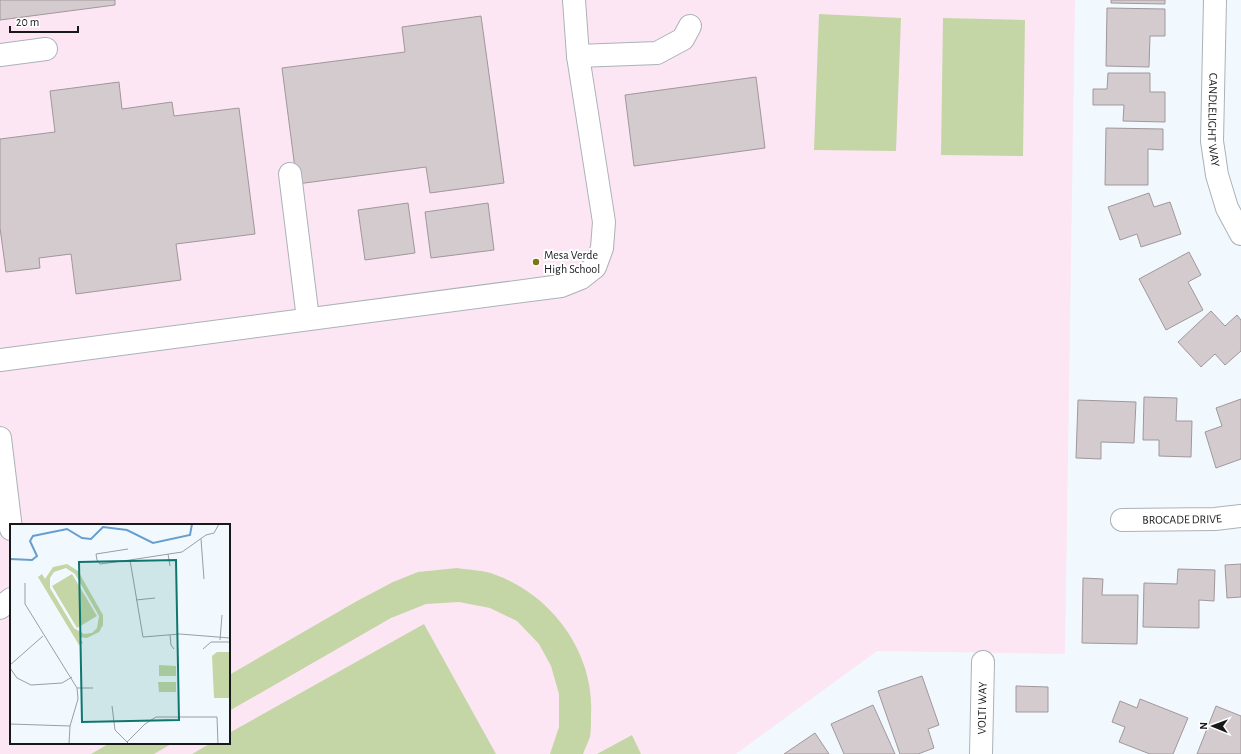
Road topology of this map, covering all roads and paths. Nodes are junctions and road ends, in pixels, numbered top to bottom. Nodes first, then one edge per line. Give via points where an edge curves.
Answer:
1 (574, 0) edge
2 (1215, 0) edge
3 (690, 26) dead end
4 (46, 49) dead end
5 (0, 55) edge
6 (578, 56) junction
7 (290, 174) dead end
8 (1241, 234) edge
9 (308, 319) junction
10 (0, 360) edge
11 (0, 438) edge
12 (1241, 516) edge
13 (1122, 520) dead end
14 (10, 524) edge
15 (10, 600) edge
16 (0, 608) edge
17 (983, 662) dead end
18 (981, 754) edge

1 - 6 street
2 - 8 street, CANDLELIGHT WAY via 1212,140 1217,175 1227,208
3 - 6 street via 683,39 657,53
4 - 5 street
6 - 9 street via 604,222 602,248 595,267 580,278 561,286
7 - 9 street
9 - 10 street
11 - 14 street
12 - 13 street, BROCADE DRIVE via 1215,519
15 - 16 street
17 - 18 street, VOLTI WAY

